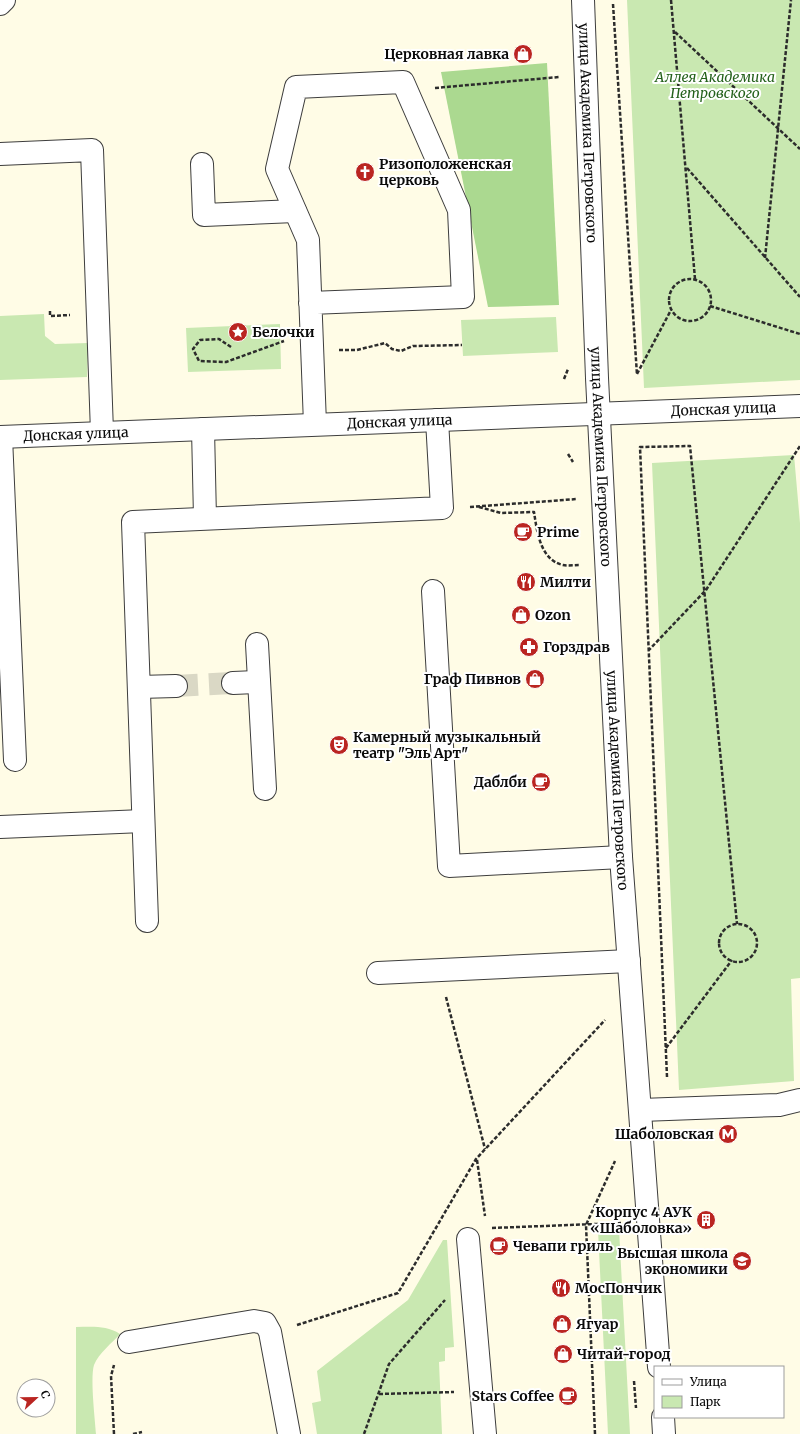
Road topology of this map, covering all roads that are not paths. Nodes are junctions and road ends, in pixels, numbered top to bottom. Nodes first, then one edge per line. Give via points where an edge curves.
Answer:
1 (4, 0) edge
2 (583, 0) edge
3 (0, 4) edge
4 (0, 154) edge
5 (202, 164) dead end
6 (295, 211) junction
7 (310, 303) junction
8 (800, 406) edge
9 (600, 414) junction
10 (437, 420) junction
11 (315, 424) junction
12 (203, 429) junction
13 (102, 432) junction
14 (1, 437) edge
15 (205, 518) junction
16 (433, 591) dead end
17 (256, 644) dead end
18 (259, 682) junction
19 (233, 683) tunnel mouth
20 (176, 686) tunnel mouth
21 (139, 687) junction
22 (15, 760) dead end
23 (265, 789) dead end
24 (143, 821) junction
25 (0, 827) edge
26 (621, 857) junction
27 (147, 921) dead end
28 (629, 960) junction
29 (378, 973) dead end
30 (800, 1100) edge
31 (641, 1110) junction
32 (468, 1239) dead end
33 (129, 1342) road end
34 (659, 1366) edge
35 (662, 1418) edge
36 (289, 1434) edge
37 (485, 1434) edge
38 (664, 1434) edge

1 - 3 street
2 - 9 street, улица Академика Петровского
4 - 13 street via 92,150
5 - 6 street via 204,215
6 - 7 street via 308,240
6 - 7 street via 277,169 296,87 403,82 459,210 463,297
7 - 11 street
8 - 9 street, Донская улица
9 - 10 street, Донская улица
9 - 26 street, улица Академика Петровского
10 - 11 street, Донская улица
10 - 15 street via 442,508
11 - 12 street, Донская улица
12 - 13 street, Донская улица
12 - 15 street
13 - 14 street, Донская улица
14 - 22 street
15 - 21 street via 133,522
16 - 26 street via 449,866
17 - 18 street
18 - 19 street
18 - 23 street
20 - 21 street
21 - 24 street
24 - 25 street
24 - 27 street
26 - 28 street, улица Академика Петровского
28 - 29 street
28 - 31 street, улица Академика Петровского
30 - 31 street via 779,1106
31 - 34 street, улица Академика Петровского
32 - 37 street
33 - 36 street via 254,1321 265,1323 270,1332
35 - 38 street

